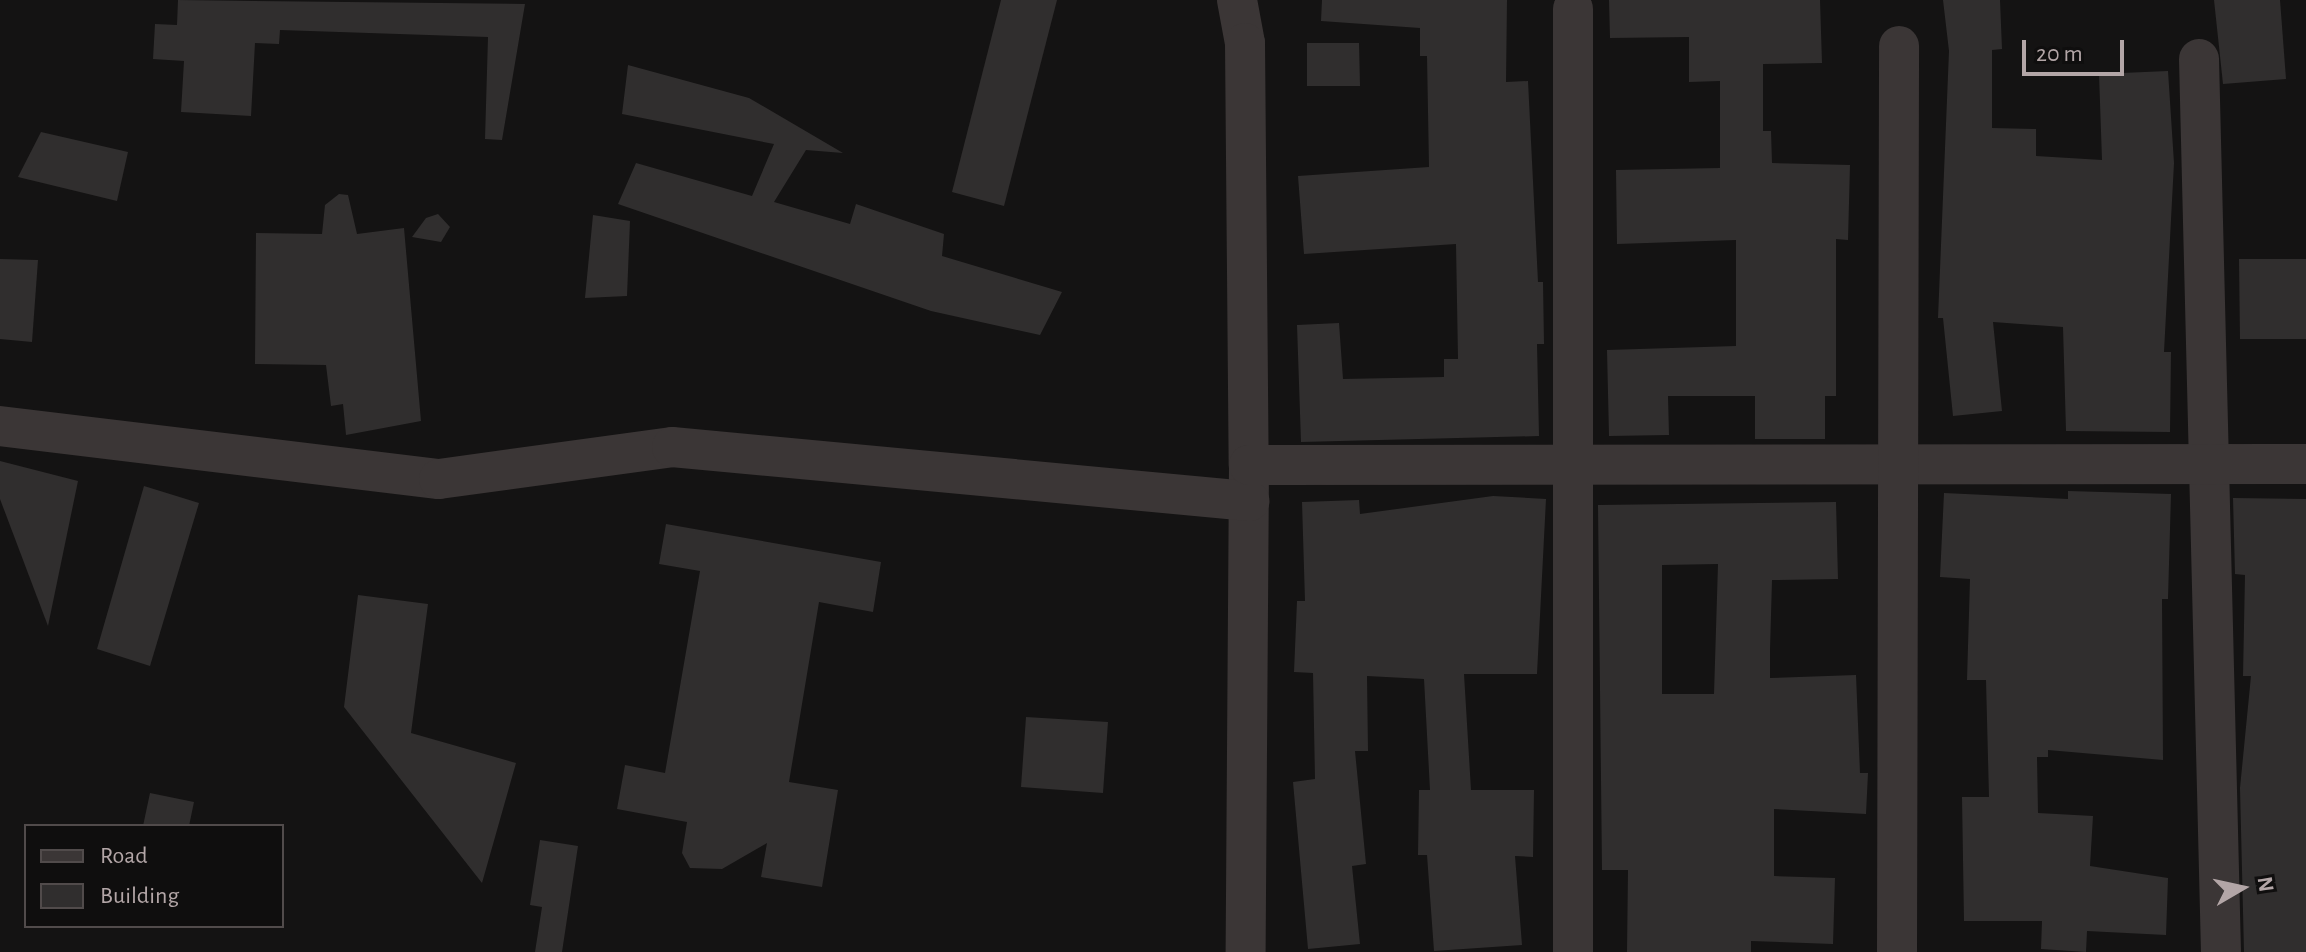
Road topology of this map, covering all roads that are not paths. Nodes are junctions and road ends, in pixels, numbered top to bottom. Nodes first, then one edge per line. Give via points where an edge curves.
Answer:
1 (1237, 0) edge
2 (1573, 9) dead end
3 (1899, 46) dead end
4 (2199, 59) dead end
5 (0, 426) edge
6 (1898, 462) junction
7 (2206, 463) junction
8 (2306, 464) edge
9 (1573, 466) junction
10 (1249, 483) junction
11 (1246, 952) edge
12 (1573, 952) edge
13 (1897, 952) edge
14 (2221, 952) edge

1 - 10 street via 1245,43
2 - 9 street
3 - 6 street
4 - 7 street
5 - 10 street via 439,479 672,447
6 - 7 street
6 - 9 street
6 - 13 street
7 - 8 street
7 - 14 street
9 - 10 street
9 - 12 street
10 - 11 street

